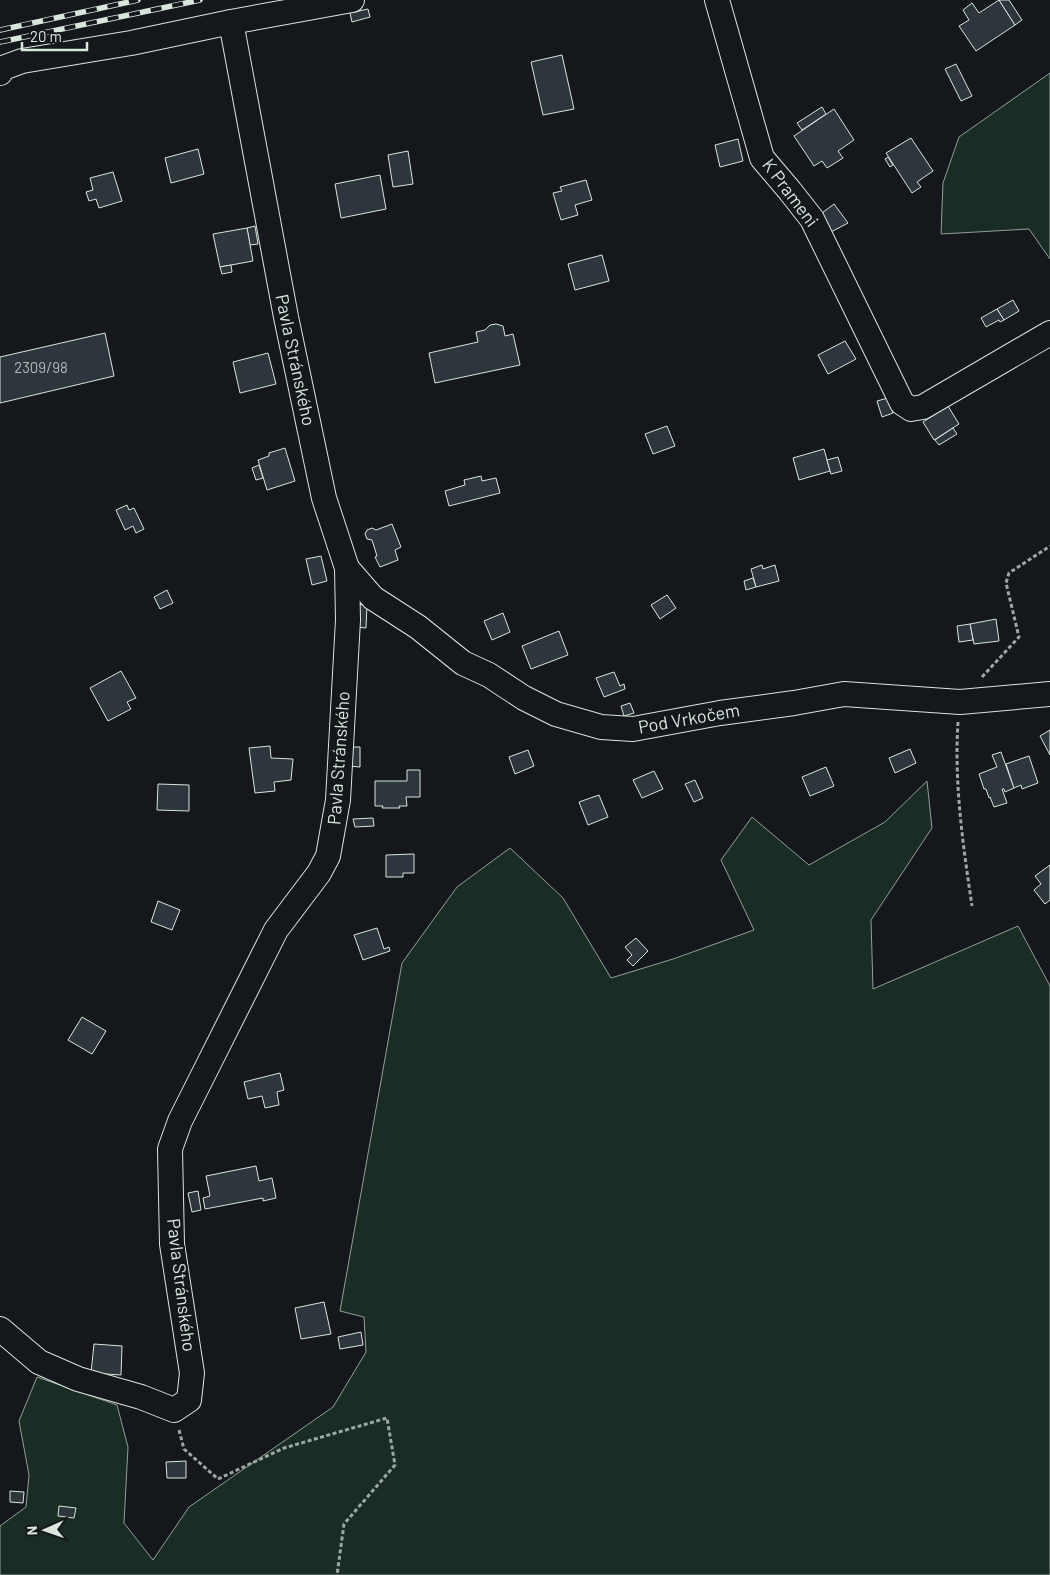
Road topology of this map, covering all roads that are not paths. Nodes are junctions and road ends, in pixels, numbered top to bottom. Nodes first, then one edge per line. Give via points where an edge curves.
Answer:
1 (352, 0) edge
2 (717, 0) edge
3 (231, 22) junction
4 (0, 73) edge
5 (1050, 333) edge
6 (348, 568) junction
7 (1050, 694) edge
8 (0, 1328) edge

1 - 3 street
2 - 5 street, K Prameni via 762,158 812,219 902,403 911,409 923,407
3 - 4 street via 22,62 3,68
3 - 6 street, Pavla Stránského via 324,498
6 - 7 street, Pod Vrkočem via 372,598 418,627 463,663 556,714 601,726 633,729 844,694 960,702
6 - 8 street, Pavla Stránského via 338,800 328,856 276,930 180,1121 170,1149 172,1244 192,1373 189,1400 174,1410 78,1379 40,1362

